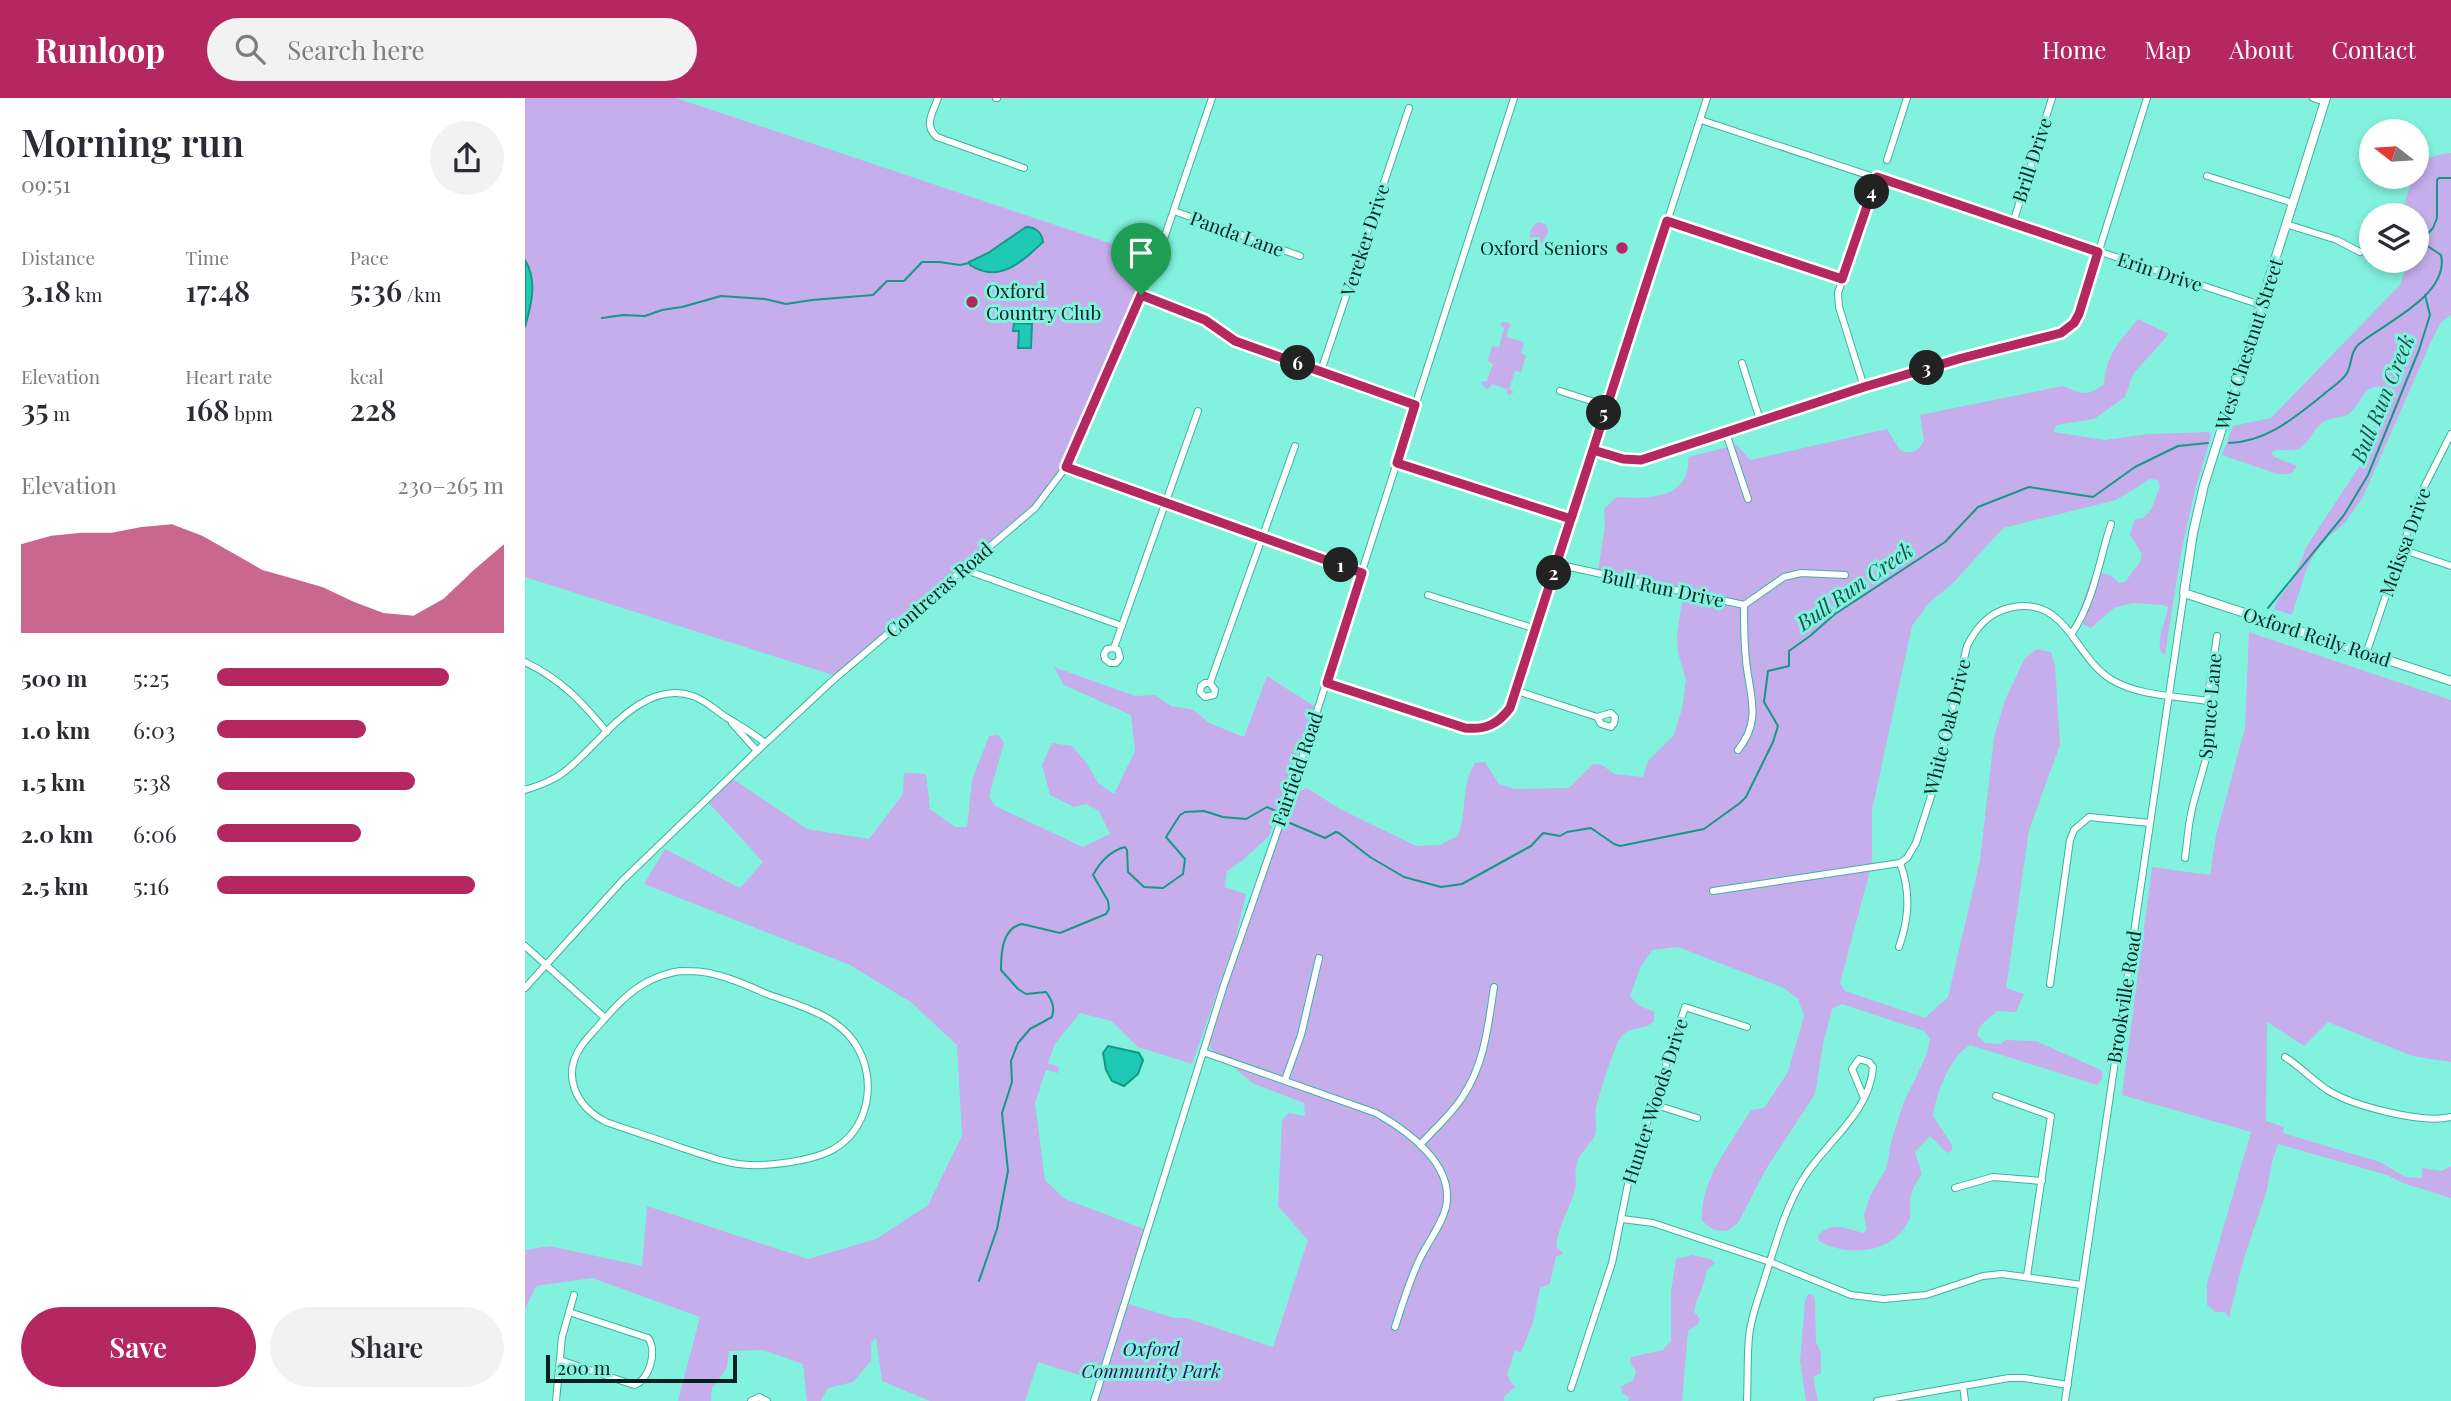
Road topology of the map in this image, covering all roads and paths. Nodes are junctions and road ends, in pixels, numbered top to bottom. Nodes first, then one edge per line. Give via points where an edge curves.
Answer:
1 (938, 98) edge
2 (1212, 98) edge
3 (1514, 98) edge
4 (1707, 98) edge
5 (1907, 98) edge
6 (2052, 98) edge
7 (2147, 98) edge
8 (2313, 98) edge
9 (2326, 100) edge
10 (1409, 108) dead end
11 (1701, 120) junction
12 (1887, 160) dead end
13 (1024, 168) dead end
14 (2207, 176) dead end
15 (1877, 177) junction
16 (2293, 203) junction
17 (1174, 211) junction
18 (1667, 221) junction
19 (2013, 223) junction
20 (2286, 224) junction
21 (2359, 251) edge
22 (2098, 252) junction
23 (1300, 256) dead end
24 (1842, 279) junction
25 (1141, 295) junction
26 (2261, 305) junction
27 (1742, 363) dead end
28 (1321, 371) junction
29 (1864, 387) junction
30 (1560, 391) dead end
31 (1415, 405) junction
32 (1607, 406) junction
33 (1198, 411) dead end
34 (1760, 420) junction
35 (1726, 433) junction
36 (2451, 434) edge
37 (1295, 446) dead end
38 (1593, 450) junction
39 (1397, 463) junction
40 (1066, 467) junction
41 (1748, 499) dead end
42 (1166, 503) junction
43 (1571, 519) junction
44 (2111, 524) dead end
45 (1262, 538) junction
46 (2401, 549) junction
47 (1556, 565) junction
48 (2451, 566) edge
49 (963, 569) junction
50 (1362, 573) junction
51 (1845, 575) dead end
52 (2184, 593) junction
53 (1428, 595) dead end
54 (1744, 605) junction
55 (1122, 626) junction
56 (1536, 629) junction
57 (2072, 633) junction
58 (2217, 636) dead end
59 (1114, 648) dead end
60 (2366, 653) junction
61 (525, 662) edge
62 (2451, 681) edge
63 (1210, 683) dead end
64 (1327, 683) junction
65 (1517, 691) junction
66 (2168, 695) junction
67 (2207, 701) junction
68 (1597, 718) dead end
69 (729, 719) junction
70 (607, 732) junction
71 (765, 743) junction
72 (1738, 750) dead end
73 (757, 751) junction
74 (525, 790) edge
75 (2150, 823) junction
76 (2185, 858) dead end
77 (1899, 863) junction
78 (1713, 891) dead end
79 (525, 946) edge
80 (1899, 947) dead end
81 (1319, 958) dead end
82 (546, 964) junction
83 (2050, 984) dead end
84 (1494, 987) dead end
85 (525, 988) edge
86 (605, 1018) junction
87 (1747, 1027) dead end
88 (1203, 1052) junction
89 (2285, 1057) dead end
90 (1285, 1080) junction
91 (1996, 1096) dead end
92 (1864, 1098) junction
93 (1653, 1104) junction
94 (1697, 1118) dead end
95 (2451, 1118) edge
96 (1420, 1145) junction
97 (2042, 1181) junction
98 (1955, 1188) dead end
99 (1622, 1219) junction
100 (1770, 1262) junction
101 (2028, 1276) junction
102 (2082, 1285) junction
103 (574, 1295) dead end
104 (569, 1312) junction
105 (1395, 1327) dead end
106 (560, 1360) junction
107 (2068, 1385) junction
108 (1963, 1386) junction
109 (1571, 1388) dead end
110 (556, 1401) edge
111 (751, 1401) edge
112 (767, 1401) edge
113 (1094, 1401) edge
114 (1747, 1401) edge
115 (1877, 1401) edge
116 (1965, 1401) edge
117 (2065, 1401) edge

1 - 13 street via 928,125 937,137
2 - 17 street, Contreras Road
3 - 31 street, Fairfield Road
4 - 11 street
5 - 12 street
6 - 19 street, Brill Drive
7 - 22 street
8 - 9 street
9 - 16 main road, West Chestnut Street
10 - 28 street, Vereker Drive
11 - 15 street, Erin Drive
11 - 18 street
14 - 16 street
15 - 19 street, Erin Drive
15 - 24 street
16 - 20 main road, West Chestnut Street
17 - 23 street, Panda Lane
17 - 25 street, Contreras Road
18 - 24 street
18 - 32 street
19 - 22 street, Erin Drive
20 - 21 street
20 - 26 main road, West Chestnut Street
22 - 26 street, Erin Drive
22 - 29 street via 2079,314 2061,333
24 - 29 street via 1837,301
25 - 28 street via 1205,320 1235,341
25 - 40 street, Contreras Road
26 - 52 main road, West Chestnut Street via 2204,485
27 - 34 street
28 - 31 street
29 - 34 street
30 - 32 street
31 - 39 street, Fairfield Road
32 - 38 street
33 - 42 street
34 - 35 street
35 - 38 street via 1641,460
35 - 41 street
36 - 46 street, Melissa Drive via 2420,495
37 - 45 street
38 - 43 street
39 - 43 street
39 - 50 street, Fairfield Road
40 - 42 street
40 - 49 street, Contreras Road via 1035,508
42 - 45 street
42 - 55 street
43 - 47 street
44 - 57 street via 2088,604
45 - 50 street
45 - 63 street
46 - 48 street
46 - 60 street, Melissa Drive
47 - 54 street, Bull Run Drive
47 - 56 street
49 - 55 street
49 - 71 street, Contreras Road
50 - 64 street, Fairfield Road
51 - 54 street, Bull Run Drive via 1784,577
52 - 60 main road, Oxford Reily Road
52 - 66 street, Brookville Road
53 - 56 street
54 - 72 street via 1754,712
55 - 59 street
56 - 65 street
57 - 66 street, White Oak Drive via 2104,675 2125,687
57 - 77 street, White Oak Drive via 2052,615 2020,605 2003,609 1975,630 1960,669 1934,787 1916,844
58 - 67 street, Spruce Lane
60 - 62 main road, Oxford Reily Road
61 - 70 street via 575,694
64 - 65 street via 1479,729 1502,718
64 - 88 street, Fairfield Road
65 - 68 street
66 - 67 street, White Oak Drive
66 - 75 street, Brookville Road
67 - 76 street, Spruce Lane via 2209,745
69 - 70 street via 692,695 674,693 639,704
69 - 71 street
69 - 73 street
70 - 74 street via 564,773
71 - 73 street, Contreras Road
73 - 82 street, Contreras Road via 622,881
75 - 83 street via 2089,817 2074,830
75 - 102 street, Brookville Road
77 - 78 street
77 - 80 street via 1909,900
79 - 82 street
81 - 90 street via 1305,1023
82 - 85 street, Contreras Road
82 - 86 street
84 - 96 street via 1484,1048 1471,1083
86 - 86 street via 574,1060 572,1077 580,1102 606,1122 724,1162 751,1165 829,1152 856,1127 868,1101 862,1054 845,1031 818,1014 719,975 698,971 664,975 629,994
87 - 93 street, Hunter Woods Drive via 1685,1007
88 - 90 street
88 - 113 street, Fairfield Road
89 - 95 street via 2344,1099 2417,1117
90 - 96 street via 1376,1113
91 - 97 street via 2050,1116
92 - 92 street via 1852,1069 1859,1059 1873,1067
92 - 100 street via 1804,1178
93 - 94 street
93 - 99 street, Hunter Woods Drive via 1630,1174
96 - 105 street via 1443,1174 1446,1206 1417,1263
97 - 98 street via 1993,1177
97 - 101 street
99 - 100 street via 1653,1223
99 - 109 street, Hunter Woods Drive
100 - 101 street via 1851,1294 1884,1299 1926,1295 1983,1276
100 - 114 street via 1749,1336
101 - 102 street
102 - 107 street, Brookville Road
103 - 104 street
104 - 106 street
104 - 106 street via 649,1338 654,1350 646,1376 633,1385
106 - 110 street
107 - 108 street via 2016,1378
107 - 117 street, Brookville Road
108 - 115 street
108 - 116 street
111 - 112 street via 759,1397

